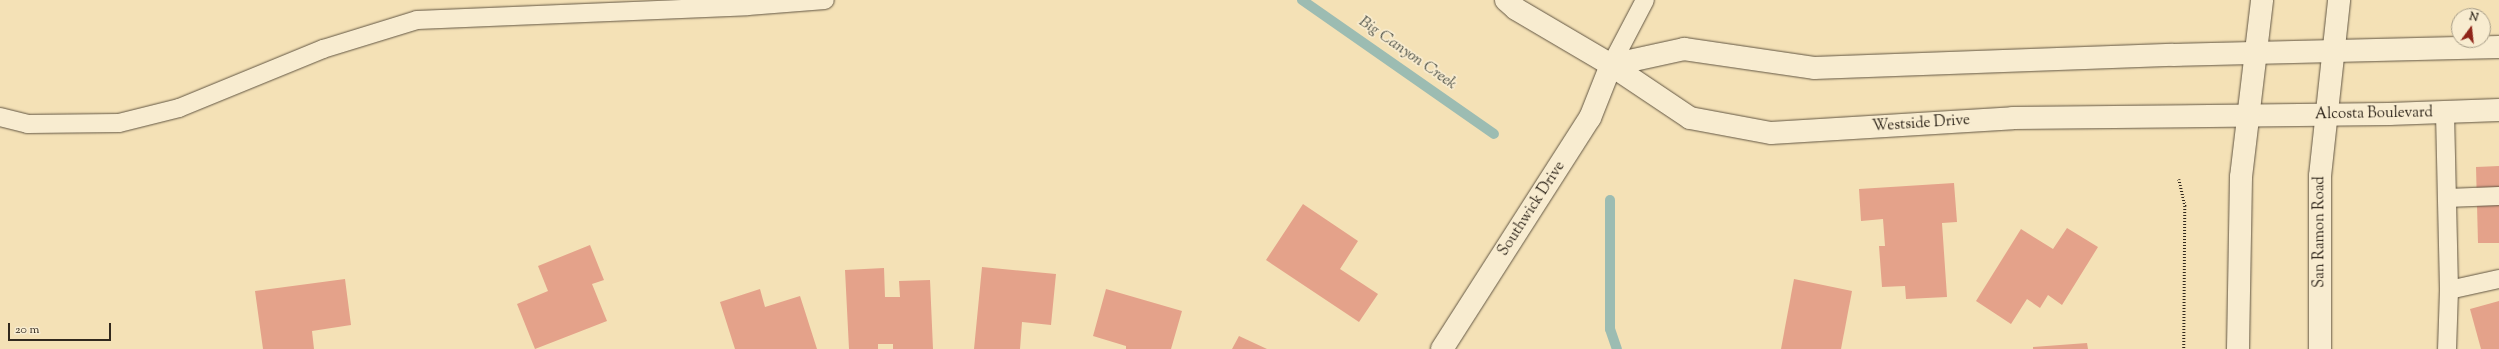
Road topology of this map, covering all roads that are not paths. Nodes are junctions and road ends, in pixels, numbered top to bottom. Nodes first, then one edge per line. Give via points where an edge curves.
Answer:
1 (825, 0) edge
2 (1506, 0) edge
3 (1645, 0) edge
4 (2262, 0) edge
5 (2339, 0) edge
6 (2499, 47) edge
7 (2333, 50) junction
8 (2256, 52) junction
9 (1611, 65) junction
10 (2499, 110) edge
11 (2445, 113) junction
12 (2326, 114) junction
13 (2248, 115) junction
14 (0, 117) edge
15 (2499, 196) edge
16 (2447, 198) junction
17 (2499, 279) edge
18 (2450, 290) junction
19 (1442, 349) edge
20 (2238, 349) edge
21 (2320, 349) edge
22 (2447, 349) edge

1 - 14 lane via 748,6 417,20 323,49 179,108 119,123 28,124
2 - 9 street, Westside Drive via 1516,9
3 - 9 lane
4 - 8 street
5 - 7 street, San Ramon Road
6 - 7 street
7 - 8 street
7 - 12 street, San Ramon Road
8 - 9 street via 1814,68 1684,50
8 - 13 street
9 - 13 street, Westside Drive via 1690,118 1772,133 2014,118
9 - 19 street, Southwick Drive via 1590,118
10 - 11 street, Alcosta Boulevard
11 - 12 street, Alcosta Boulevard
11 - 16 lane
12 - 13 street, Alcosta Boulevard
12 - 21 street, San Ramon Road via 2320,176
13 - 20 street via 2241,177
15 - 16 lane
16 - 18 lane
17 - 18 lane
18 - 22 lane

